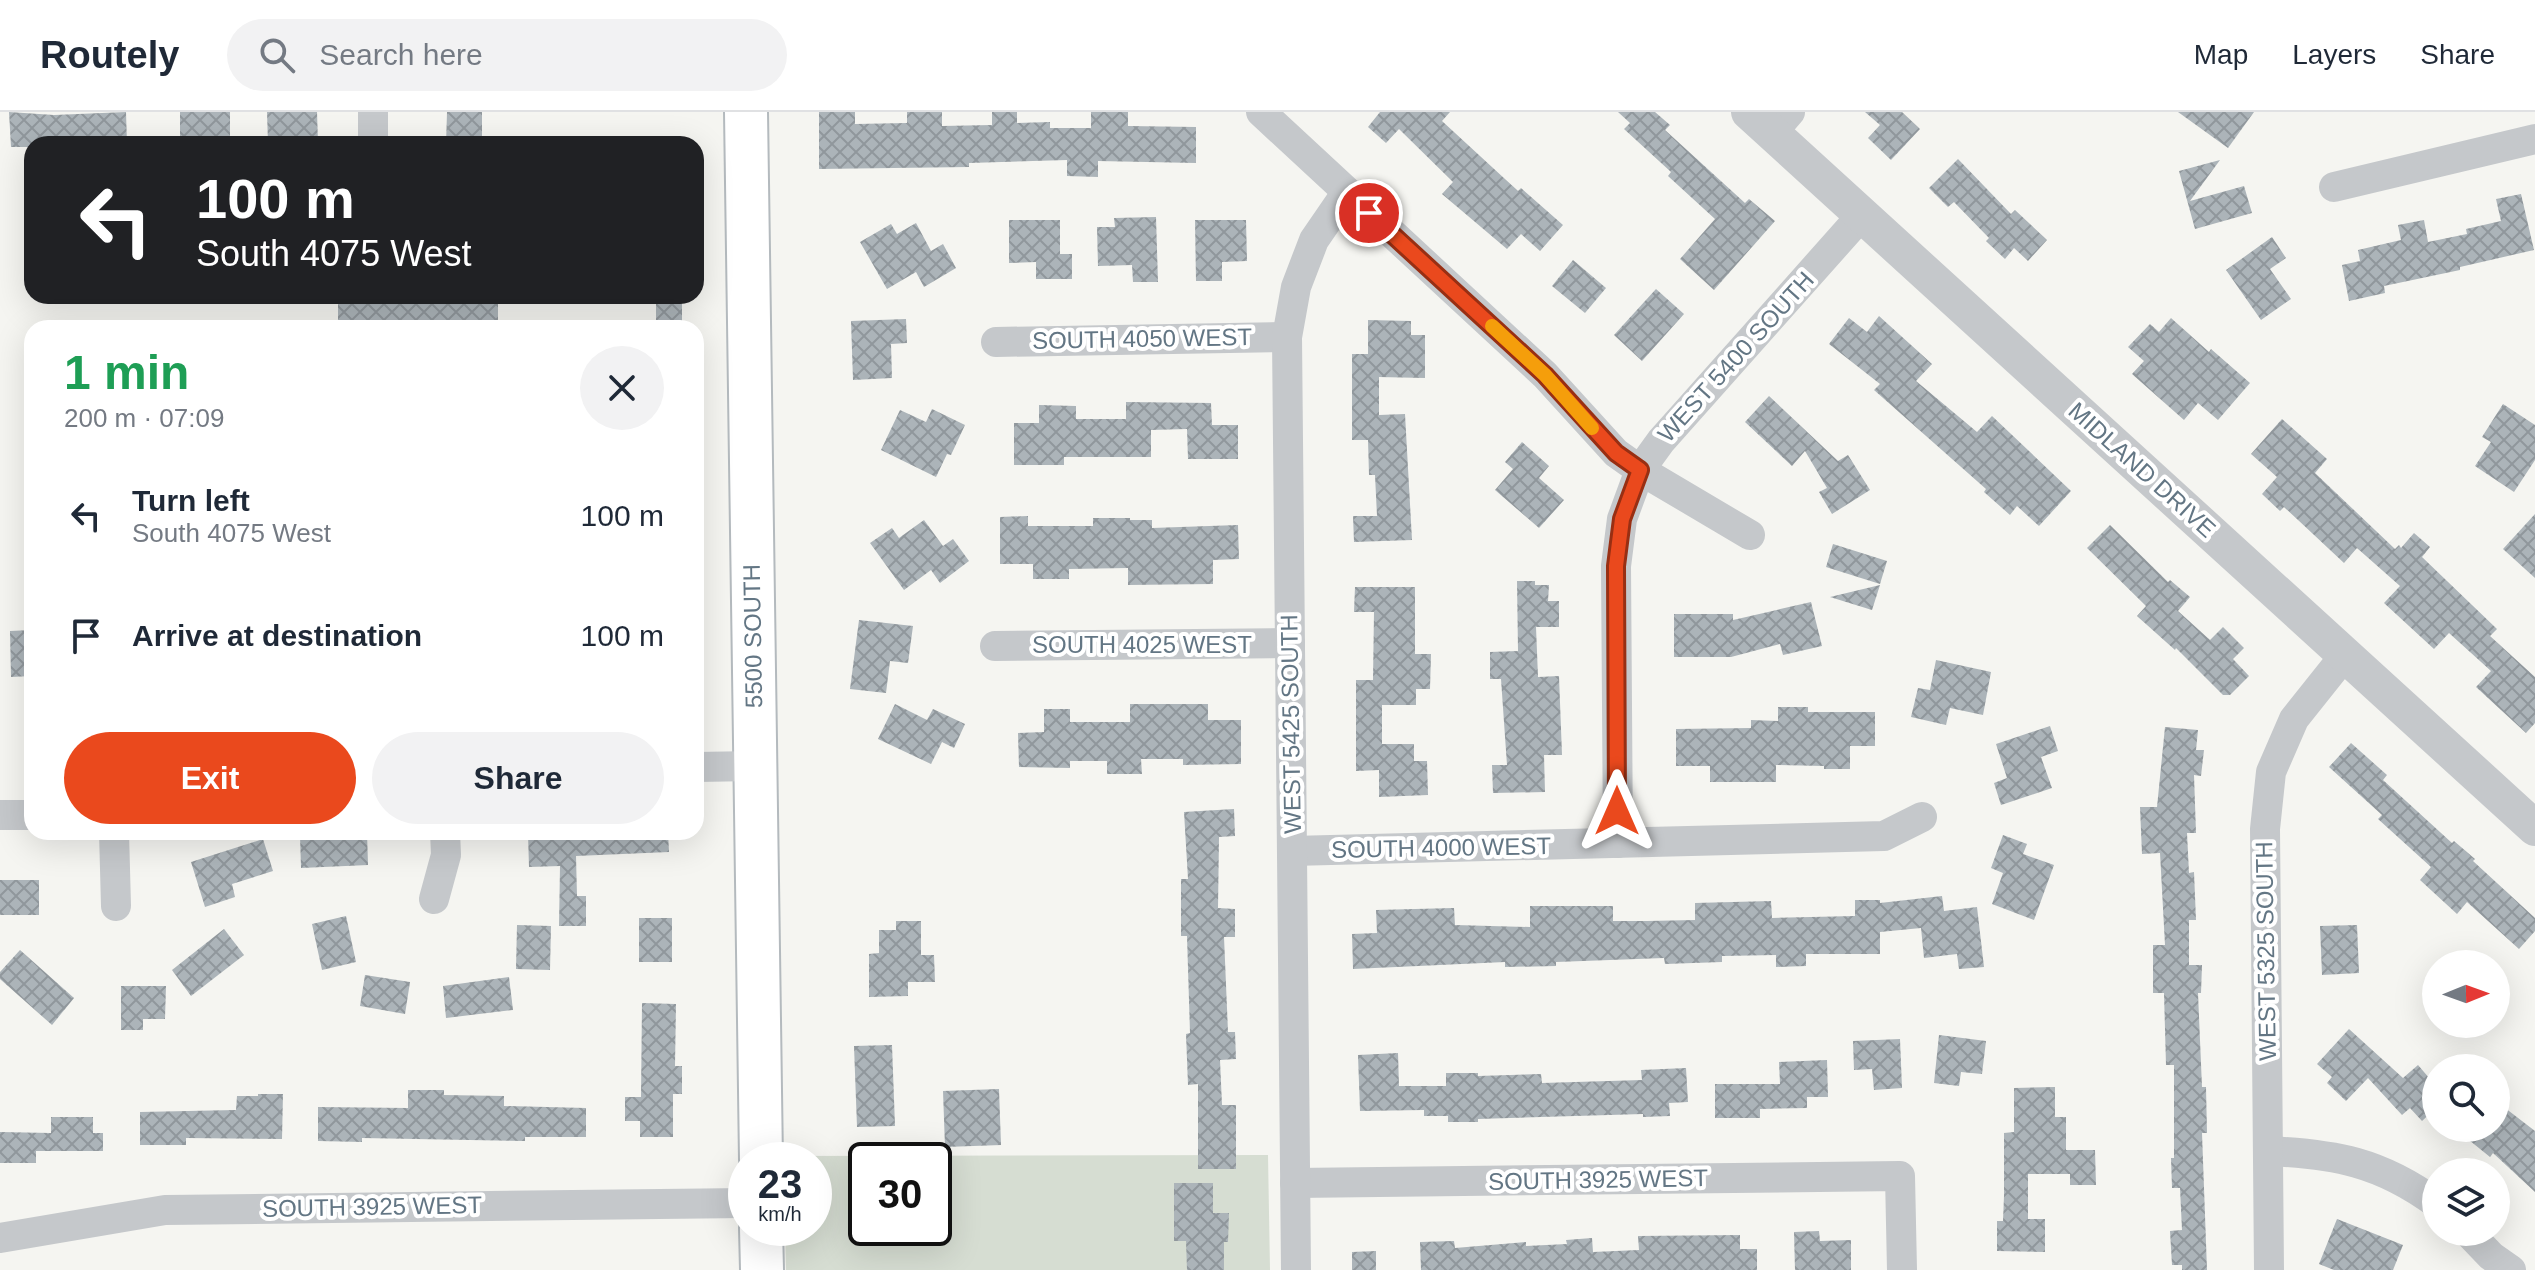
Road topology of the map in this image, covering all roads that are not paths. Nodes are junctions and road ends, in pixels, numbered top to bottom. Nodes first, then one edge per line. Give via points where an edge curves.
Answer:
1 (373, 112) edge
2 (746, 112) edge
3 (1261, 112) edge
4 (1770, 119) edge
5 (373, 136) edge
6 (2535, 139) edge
7 (2334, 187) dead end
8 (1347, 192) junction
9 (1862, 215) junction
10 (1287, 337) junction
11 (996, 342) dead end
12 (1640, 470) junction
13 (1750, 535) dead end
14 (1290, 643) junction
15 (995, 646) dead end
16 (2345, 655) junction
17 (755, 766) junction
18 (704, 767) edge
19 (0, 815) edge
20 (24, 815) edge
21 (1922, 817) dead end
22 (2535, 828) edge
23 (114, 840) edge
24 (445, 840) edge
25 (1618, 843) junction
26 (1292, 851) junction
27 (434, 899) dead end
28 (116, 906) dead end
29 (761, 1142) edge
30 (2268, 1151) junction
31 (1295, 1183) junction
32 (2422, 1193) edge
33 (728, 1203) edge
34 (0, 1238) edge
35 (761, 1246) edge
36 (2481, 1246) edge
37 (762, 1270) edge
38 (1296, 1270) edge
39 (1902, 1270) edge
40 (2269, 1270) edge
41 (2511, 1270) edge

1 - 5 street
2 - 17 main road, 5500 SOUTH
3 - 8 street
4 - 9 street, MIDLAND DRIVE
6 - 7 street
8 - 10 street, WEST 5425 SOUTH via 1314,240 1296,287
8 - 12 street via 1545,375 1616,453
9 - 12 street, WEST 5400 SOUTH
9 - 16 street, MIDLAND DRIVE
10 - 11 street, SOUTH 4050 WEST
10 - 14 street, WEST 5425 SOUTH
12 - 13 street
12 - 25 street, WEST 5400 SOUTH via 1622,519 1616,566
14 - 15 street, SOUTH 4025 WEST
14 - 26 street, WEST 5425 SOUTH
16 - 22 street, MIDLAND DRIVE
16 - 30 street, WEST 5325 SOUTH via 2294,719 2271,772 2265,829
17 - 18 street
17 - 29 main road, 5500 SOUTH
19 - 20 street
21 - 25 street, SOUTH 4000 WEST via 1884,836
23 - 28 street
24 - 27 street
25 - 26 street, SOUTH 4000 WEST
26 - 31 street, WEST 5425 SOUTH
30 - 32 street via 2363,1163
30 - 40 street, WEST 5325 SOUTH
31 - 38 street, WEST 5425 SOUTH
31 - 39 street, SOUTH 3925 WEST via 1900,1176
33 - 34 street, SOUTH 3925 WEST via 165,1210
35 - 37 main road
36 - 41 street

